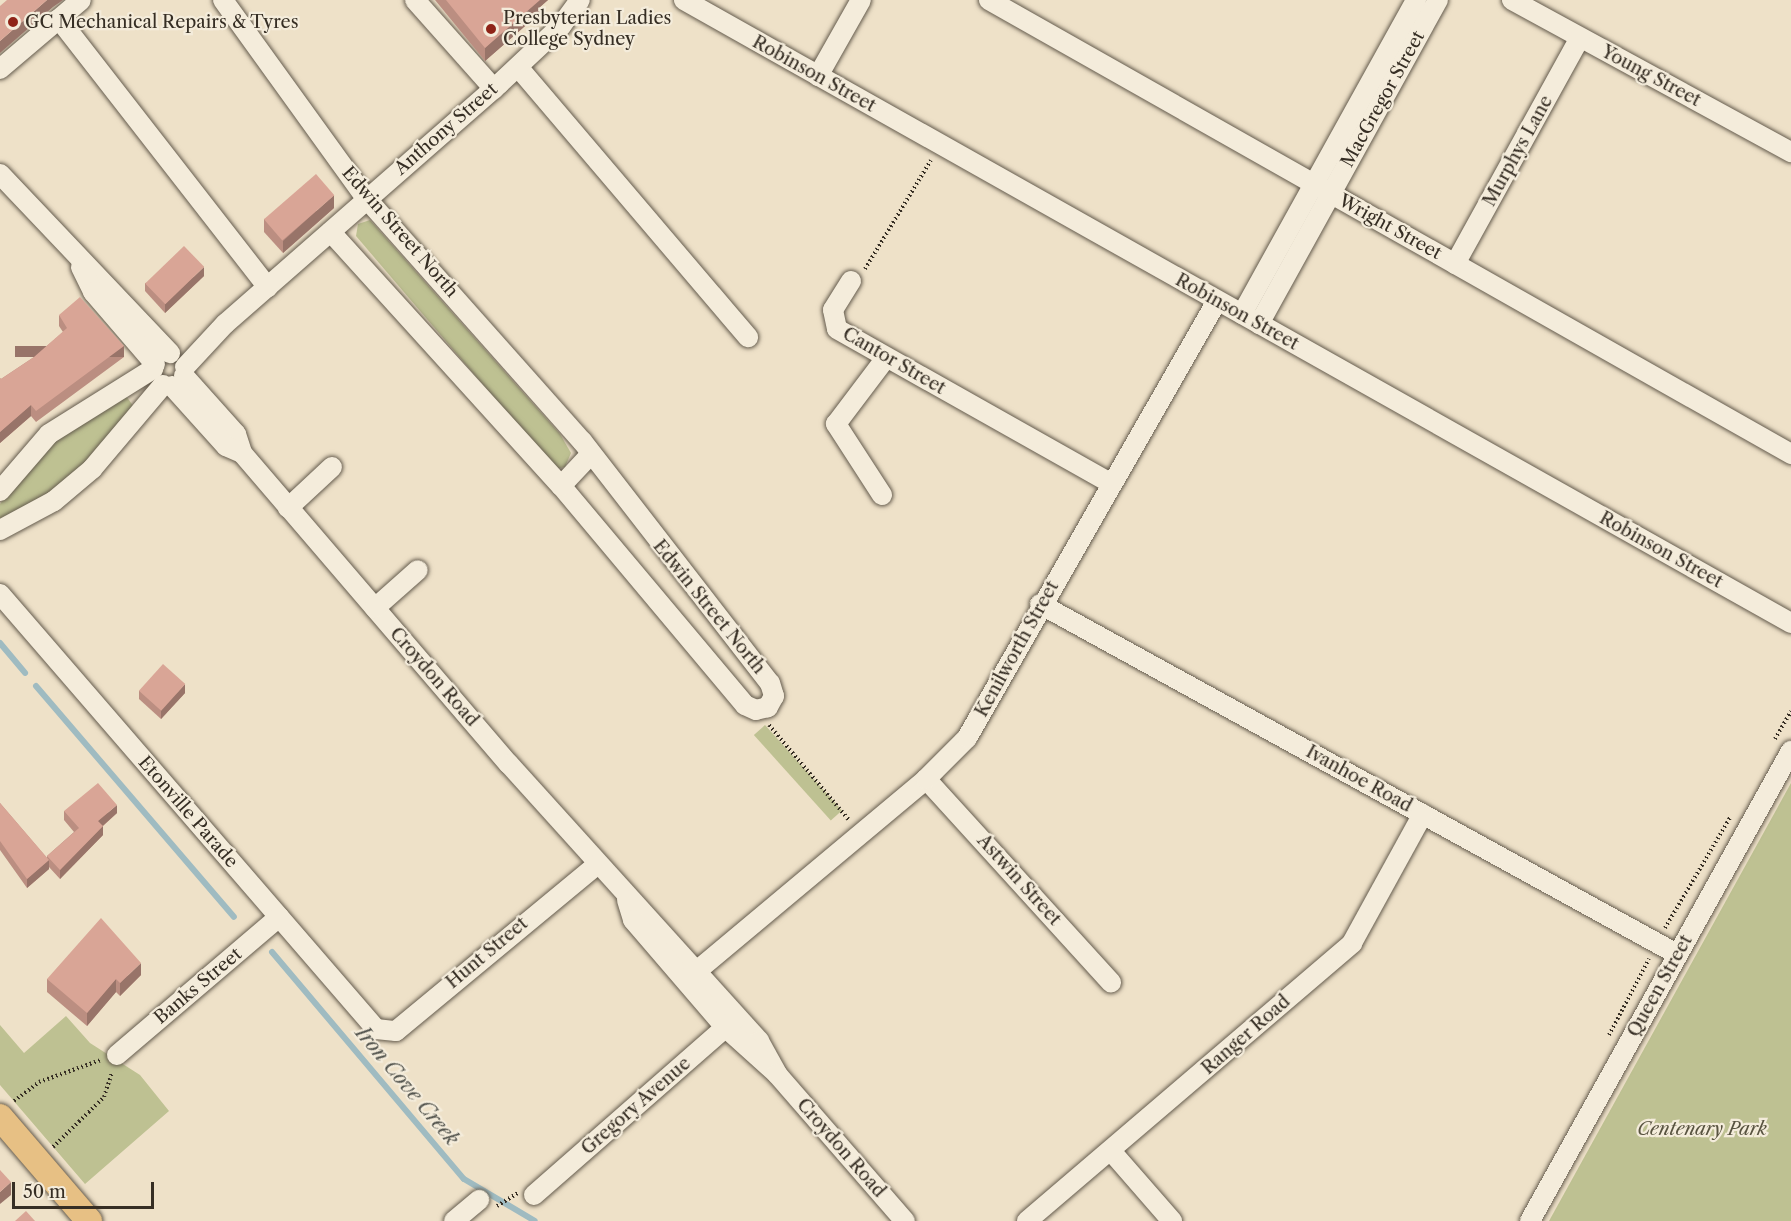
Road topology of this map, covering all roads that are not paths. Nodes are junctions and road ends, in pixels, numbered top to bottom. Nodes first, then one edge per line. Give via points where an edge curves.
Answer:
1 (81, 0) edge
2 (223, 0) edge
3 (415, 0) edge
4 (580, 0) edge
5 (684, 0) edge
6 (861, 0) edge
7 (988, 0) edge
8 (1416, 0) edge
9 (1438, 0) edge
10 (1512, 0) edge
11 (1542, 7) edge
12 (59, 19) junction
13 (1580, 38) junction
14 (518, 67) junction
15 (0, 69) edge
16 (818, 76) junction
17 (494, 89) junction
18 (1791, 152) edge
19 (0, 174) edge
20 (1313, 183) junction
21 (1330, 193) junction
22 (366, 198) junction
23 (331, 232) junction
24 (1455, 264) junction
25 (851, 281) road end
26 (268, 287) junction
27 (1217, 301) junction
28 (1242, 314) junction
29 (1259, 324) junction
30 (748, 337) dead end
31 (886, 358) junction
32 (169, 369) junction
33 (122, 390) junction
34 (140, 411) junction
35 (1791, 454) edge
36 (590, 455) junction
37 (332, 466) dead end
38 (1110, 483) junction
39 (561, 486) junction
40 (0, 491) edge
41 (882, 495) dead end
42 (288, 508) junction
43 (0, 531) edge
44 (418, 570) dead end
45 (0, 594) edge
46 (1040, 604) junction
47 (375, 608) junction
48 (1791, 623) edge
49 (1791, 752) edge
50 (926, 779) junction
51 (1423, 814) junction
52 (597, 865) junction
53 (279, 917) junction
54 (1677, 954) junction
55 (692, 975) junction
56 (1111, 982) dead end
57 (732, 1022) junction
58 (376, 1029) joint
59 (117, 1055) road end
60 (6, 1110) edge
61 (1112, 1151) junction
62 (534, 1195) dead end
63 (486, 1205) road end
64 (89, 1221) edge
65 (454, 1221) edge
66 (905, 1221) edge
67 (1027, 1221) edge
68 (1172, 1221) edge
69 (1530, 1221) edge

1 - 12 street
2 - 22 street, Edwin Street North
3 - 17 street
4 - 14 street, Anthony Street
5 - 16 street, Robinson Street
6 - 16 street
7 - 20 street, Wright Street
8 - 20 street, MacGregor Street
9 - 21 street, MacGregor Street
10 - 11 street, Young Street
11 - 13 street, Young Street
12 - 15 street
12 - 26 street
13 - 18 street, Young Street
13 - 24 street, Murphys Lane
14 - 17 street, Anthony Street
14 - 30 street
16 - 27 street, Robinson Street
17 - 22 street, Anthony Street
19 - 32 street, Croydon Road via 78,262 93,292
20 - 21 street, Wright Street
20 - 28 street, MacGregor Street
21 - 24 street, Wright Street
21 - 29 street, MacGregor Street
22 - 23 street, Anthony Street
22 - 36 street, Edwin Street North
23 - 26 street, Anthony Street
23 - 39 street, Edwin Street North
24 - 35 street, Wright Street
25 - 31 street, Cantor Street via 832,322
26 - 32 street, Anthony Street
27 - 28 street, Robinson Street
27 - 38 street, Kenilworth Street
28 - 29 street, Robinson Street
29 - 48 street, Robinson Street
31 - 38 street, Cantor Street
31 - 41 street via 836,424
32 - 33 street, Anthony Street
32 - 34 street, Anthony Street
32 - 42 street, Croydon Road via 236,434 242,453
33 - 34 street via 138,395
33 - 40 street, Anthony Street via 84,408 49,434
34 - 43 street, Anthony Street via 92,469 54,501
36 - 39 street
36 - 39 street, Edwin Street North via 770,683 772,702 756,710 678,629
37 - 42 street
38 - 46 street, Kenilworth Street
42 - 47 street, Croydon Road
44 - 47 street
45 - 53 street, Etonville Parade
46 - 50 street, Kenilworth Street via 1009,671 967,738
46 - 51 street, Ivanhoe Road
47 - 52 street, Croydon Road
49 - 54 street, Queen Street
50 - 55 street, Kenilworth Street
50 - 56 street, Astwin Street
51 - 54 street, Ivanhoe Road
51 - 61 street, Ranger Road via 1352,943
52 - 55 street, Croydon Road via 627,900 633,920
52 - 58 street, Hunt Street via 396,1031
53 - 58 street, Etonville Parade
53 - 59 street, Banks Street
54 - 69 street, Queen Street
55 - 57 street, Croydon Road
57 - 62 street, Gregory Avenue
57 - 66 street, Croydon Road
60 - 64 main road
61 - 67 street, Ranger Road
61 - 68 street
63 - 65 street

